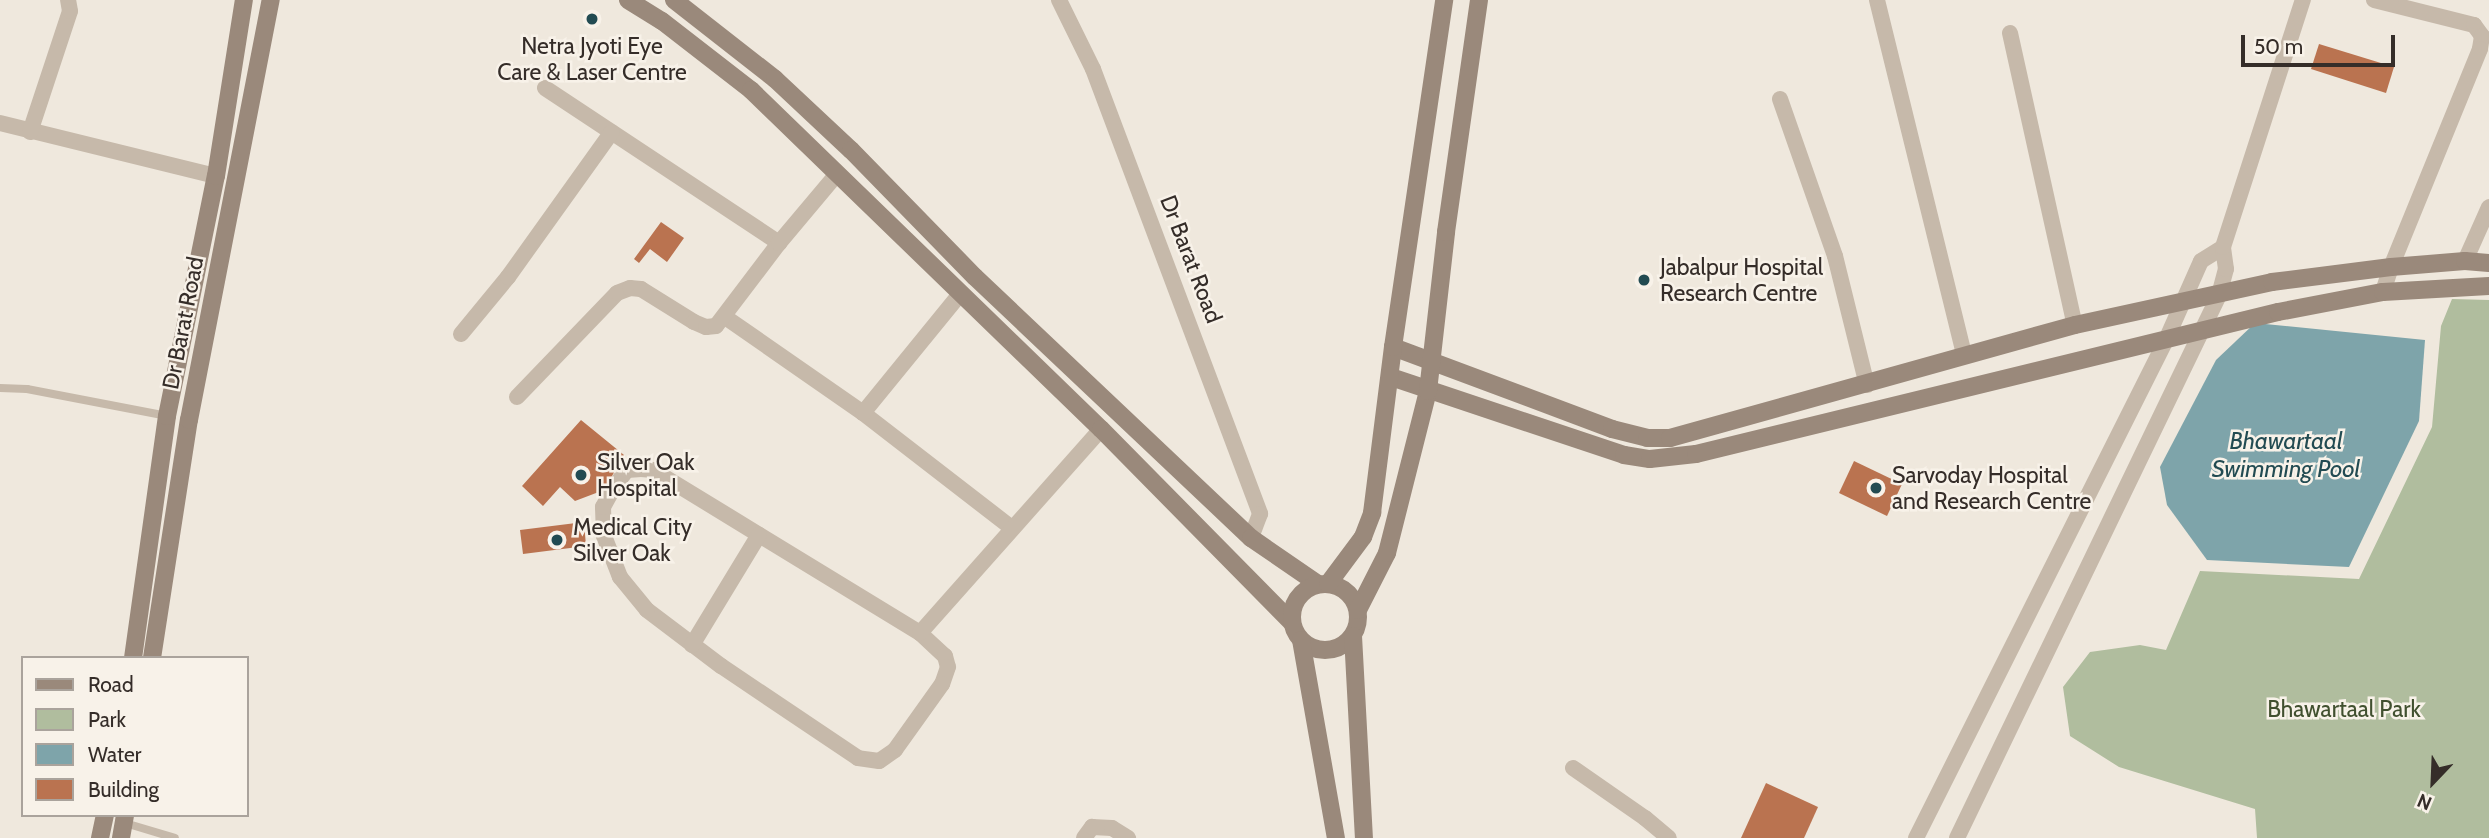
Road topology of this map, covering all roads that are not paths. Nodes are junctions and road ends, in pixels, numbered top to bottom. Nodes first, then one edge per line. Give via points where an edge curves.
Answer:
1 (68, 0) edge
2 (244, 0) edge
3 (271, 0) edge
4 (628, 0) edge
5 (674, 0) edge
6 (1059, 0) edge
7 (1444, 0) edge
8 (1479, 0) edge
9 (1877, 0) edge
10 (2304, 0) edge
11 (2374, 0) edge
12 (2010, 33) dead end
13 (545, 88) dead end
14 (1780, 99) dead end
15 (0, 123) edge
16 (30, 132) junction
17 (612, 132) junction
18 (837, 174) junction
19 (216, 176) junction
20 (2489, 207) edge
21 (779, 243) junction
22 (2223, 247) junction
23 (2465, 261) junction
24 (2489, 263) edge
25 (2390, 267) junction
26 (2489, 286) edge
27 (2383, 292) junction
28 (960, 294) junction
29 (2219, 295) junction
30 (2184, 301) junction
31 (725, 317) junction
32 (2075, 325) junction
33 (2203, 331) junction
34 (461, 334) dead end
35 (2166, 340) junction
36 (1393, 347) junction
37 (1964, 355) junction
38 (1431, 360) junction
39 (1391, 377) junction
40 (1867, 385) junction
41 (0, 388) edge
42 (1428, 391) junction
43 (517, 397) dead end
44 (863, 413) junction
45 (167, 416) junction
46 (1101, 429) junction
47 (1012, 528) junction
48 (759, 535) junction
49 (1251, 538) junction
50 (1323, 584) junction
51 (1357, 610) junction
52 (1292, 623) junction
53 (920, 633) junction
54 (1353, 636) junction
55 (1301, 640) junction
56 (692, 645) junction
57 (133, 656) edge
58 (152, 656) edge
59 (1573, 768) dead end
60 (105, 817) edge
61 (124, 825) edge
62 (100, 838) edge
63 (175, 838) edge
64 (1084, 838) edge
65 (1128, 838) edge
66 (1336, 838) edge
67 (1364, 838) edge
68 (1669, 838) edge
69 (1916, 838) edge
70 (1956, 838) edge

1 - 16 street via 70,11
2 - 19 street, Dr Barat Road
3 - 58 street, Dr Barat Road via 189,419
4 - 18 street via 751,90
5 - 49 street via 775,79
6 - 49 street, Dr Barat Road via 1093,69 1260,514
7 - 36 street
8 - 38 street
9 - 37 street
10 - 22 street
11 - 25 street via 2474,25 2482,36
12 - 32 street
13 - 17 street
14 - 40 street via 1835,256
15 - 16 street
16 - 19 street
17 - 21 street
17 - 34 street
18 - 21 street
18 - 28 street
19 - 45 street, Dr Barat Road
20 - 23 street
21 - 31 street
22 - 29 street via 2227,269
22 - 30 street via 2201,261
23 - 24 street
23 - 25 street
25 - 27 street
25 - 29 street via 2272,282
26 - 27 street
27 - 33 street
28 - 44 street
28 - 46 street
29 - 30 street
29 - 33 street
30 - 32 street
30 - 35 street
31 - 43 street via 716,326 706,327 641,289 630,288 617,293
31 - 44 street
32 - 37 street
33 - 35 street
33 - 70 street
35 - 42 street via 1696,454 1650,459
35 - 69 street
36 - 38 street
36 - 39 street
37 - 40 street
38 - 40 street via 1647,438 1670,438
38 - 42 street
39 - 42 street
39 - 50 street via 1373,513 1363,537
41 - 45 lane
42 - 51 street via 1387,553
44 - 47 street
45 - 57 street, Dr Barat Road
46 - 47 street
46 - 52 street
47 - 53 street
48 - 53 street
48 - 56 street
48 - 56 street via 653,470 627,470 614,486 603,507 604,536 620,576 647,610
49 - 50 street
50 - 51 street via 1348,593
50 - 52 street via 1299,595
51 - 54 street
52 - 55 street
53 - 56 street via 945,656 948,667 943,684 895,750 879,761 858,758
54 - 55 street via 1328,650
54 - 67 street
55 - 66 street
59 - 68 street
60 - 62 street
61 - 63 lane
64 - 65 street via 1092,827 1112,828

